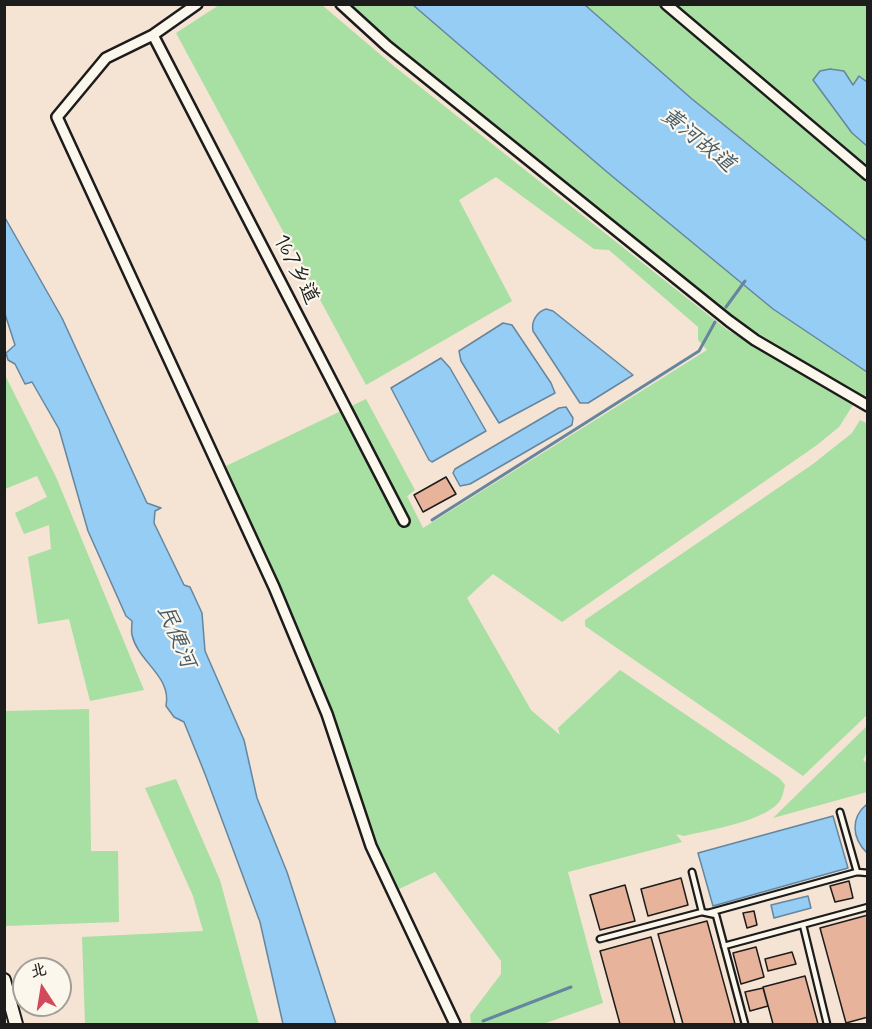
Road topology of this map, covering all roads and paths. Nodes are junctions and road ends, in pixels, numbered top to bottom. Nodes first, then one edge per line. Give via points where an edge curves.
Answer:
1 (197, 4) edge
2 (341, 4) edge
3 (666, 4) edge
4 (153, 35) junction
5 (867, 175) edge
6 (867, 406) edge
7 (404, 521) dead end
8 (840, 812) dead end
9 (692, 872) dead end
10 (857, 872) junction
11 (867, 873) edge
12 (867, 907) edge
13 (702, 912) junction
14 (708, 913) junction
15 (803, 925) junction
16 (600, 939) dead end
17 (724, 946) junction
18 (4, 980) edge
19 (16, 1024) edge
20 (455, 1024) edge
21 (745, 1024) edge
22 (828, 1024) edge

1 - 4 street
2 - 6 street via 387,46 729,321 754,340
3 - 5 street
4 - 7 street, 167乡道
4 - 20 street via 106,58 57,117 274,587 327,714 371,846
8 - 10 lane
9 - 13 lane
10 - 11 lane
10 - 14 lane
12 - 15 lane
13 - 14 lane
13 - 16 lane
14 - 17 lane via 716,915
15 - 17 lane
15 - 22 lane
17 - 21 lane
18 - 19 street

